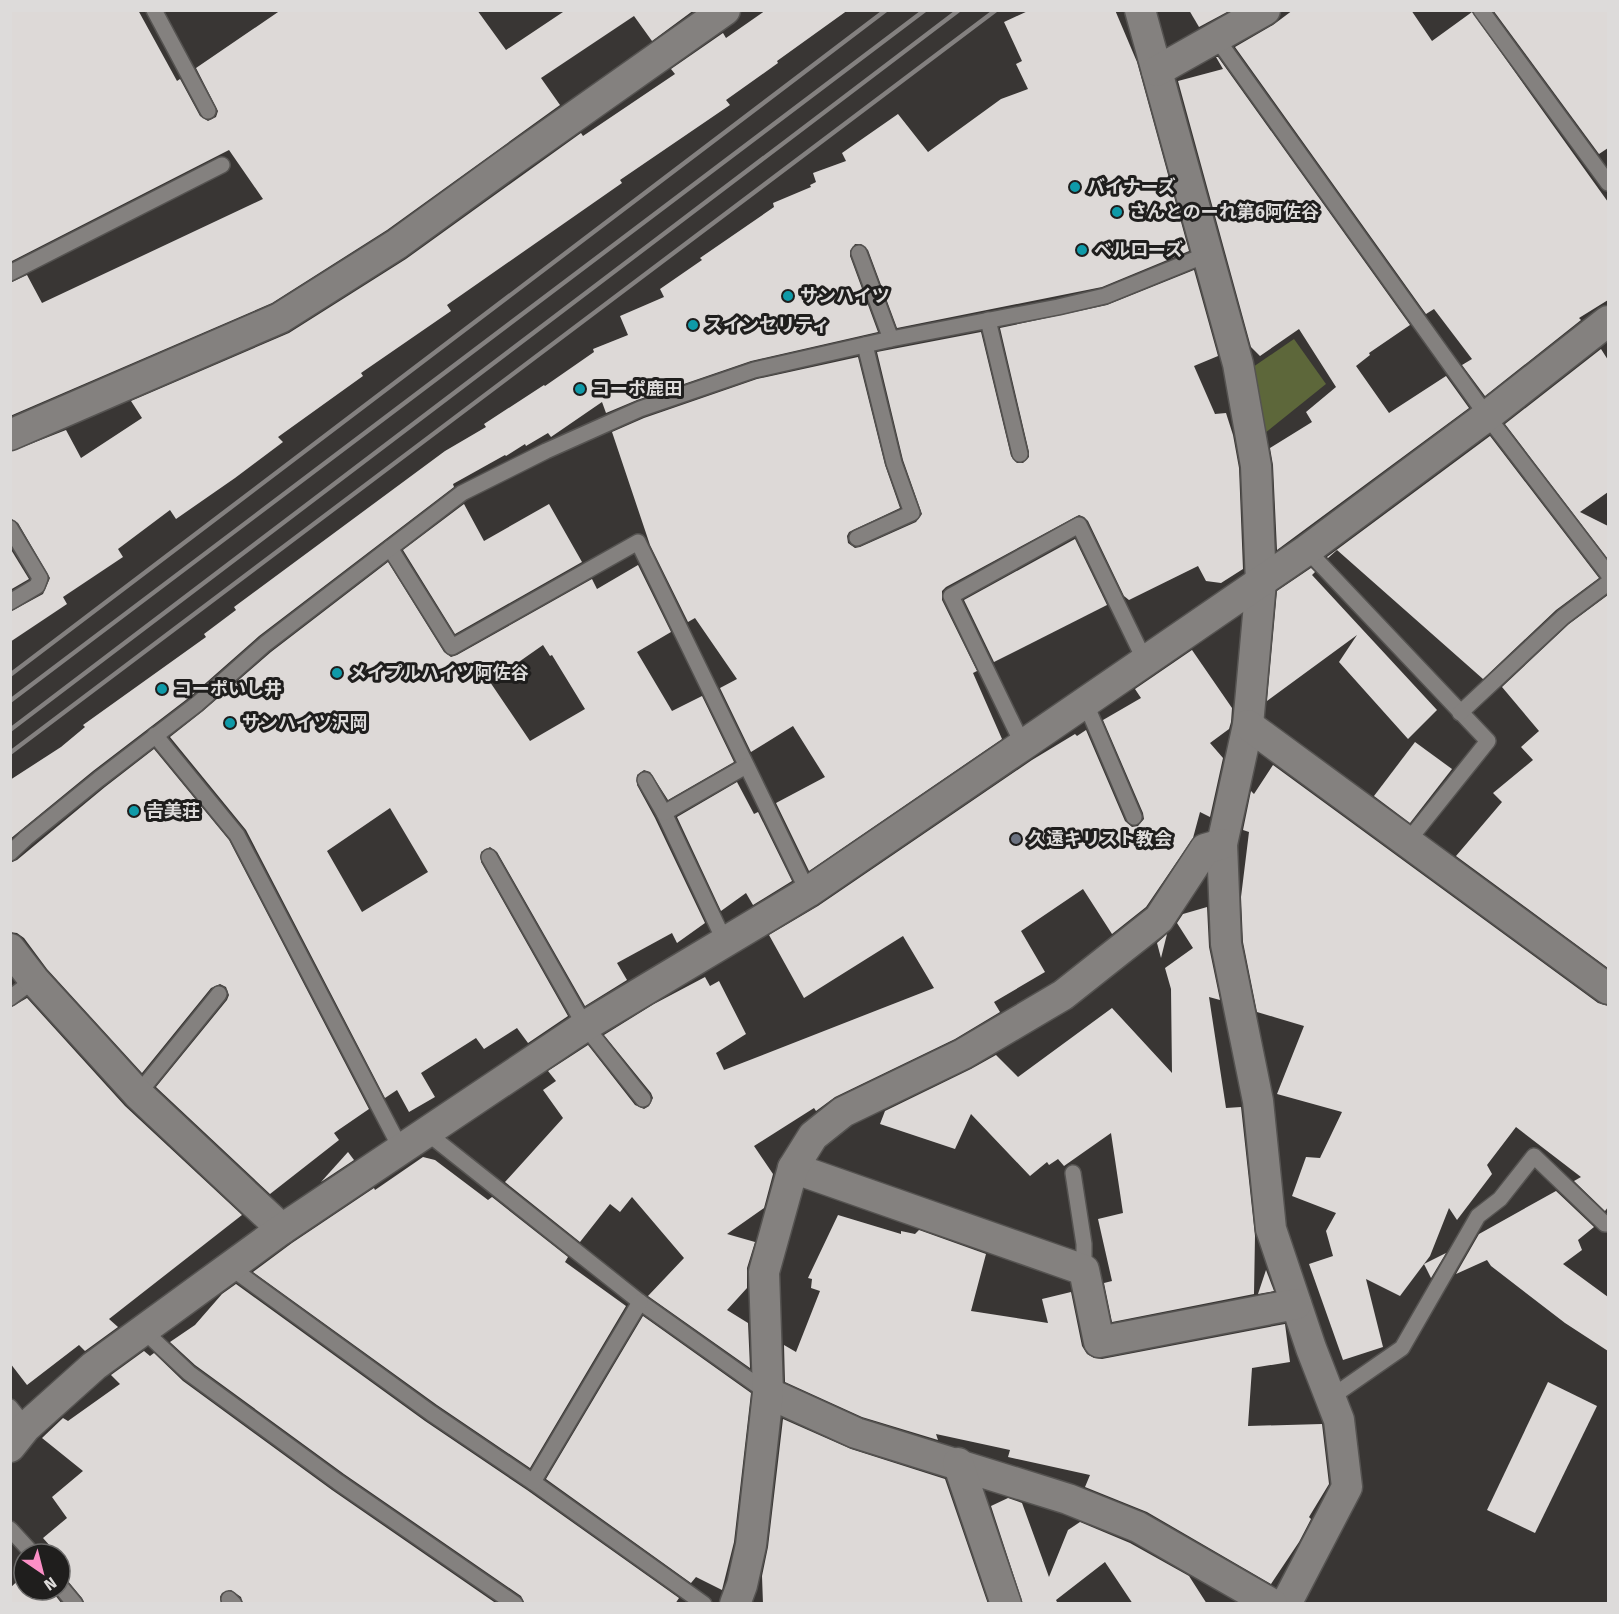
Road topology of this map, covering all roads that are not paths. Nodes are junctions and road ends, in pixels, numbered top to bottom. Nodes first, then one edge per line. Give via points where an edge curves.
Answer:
1 (154, 10) edge
2 (725, 10) edge
3 (1140, 10) edge
4 (1264, 10) edge
5 (1481, 10) edge
6 (1217, 39) junction
7 (1157, 72) junction
8 (208, 111) dead end
9 (222, 165) dead end
10 (1608, 183) edge
11 (859, 253) dead end
12 (1208, 254) junction
13 (10, 273) edge
14 (988, 320) junction
15 (1608, 321) edge
16 (891, 339) junction
17 (865, 345) junction
18 (1487, 416) junction
19 (10, 435) edge
20 (1020, 454) dead end
21 (10, 528) edge
22 (857, 538) dead end
23 (390, 548) junction
24 (1307, 550) junction
25 (1608, 574) edge
26 (1261, 582) junction
27 (1608, 583) edge
28 (10, 603) edge
29 (1145, 661) junction
30 (1085, 702) junction
31 (1460, 713) junction
32 (1248, 725) junction
33 (155, 735) junction
34 (1023, 745) junction
35 (746, 766) junction
36 (645, 780) dead end
37 (664, 813) junction
38 (1134, 817) dead end
39 (1408, 841) junction
40 (1221, 844) junction
41 (10, 853) edge
42 (489, 857) dead end
43 (808, 892) junction
44 (725, 942) junction
45 (10, 948) edge
46 (34, 980) junction
47 (1608, 989) edge
48 (219, 994) dead end
49 (10, 998) edge
50 (585, 1026) junction
51 (138, 1094) junction
52 (643, 1099) dead end
53 (426, 1132) junction
54 (401, 1149) junction
55 (793, 1168) junction
56 (1073, 1173) dead end
57 (1608, 1224) edge
58 (282, 1229) junction
59 (230, 1267) junction
60 (1084, 1270) junction
61 (640, 1302) junction
62 (1296, 1304) junction
63 (143, 1330) junction
64 (768, 1394) junction
65 (1330, 1398) junction
66 (16, 1427) edge
67 (958, 1463) junction
68 (533, 1482) junction
69 (10, 1528) edge
70 (22, 1542) edge
71 (515, 1604) edge
72 (704, 1604) edge
73 (735, 1604) edge
74 (1006, 1604) edge
75 (1272, 1604) edge
76 (1286, 1604) edge

1 - 8 lane
2 - 19 street via 397,244 280,318
3 - 7 street
4 - 6 street
5 - 10 lane
6 - 7 street
6 - 18 lane
7 - 12 street
9 - 13 lane
11 - 16 lane
12 - 14 lane via 1105,296
12 - 26 street via 1238,364 1256,466
14 - 16 lane
14 - 20 lane
15 - 18 street
16 - 17 lane
17 - 22 lane via 894,463 912,513
17 - 23 lane via 754,370 640,409 462,494
18 - 24 street
18 - 25 lane
21 - 28 lane via 40,578 37,586
23 - 33 lane
23 - 35 lane via 452,647 638,542
24 - 26 street
24 - 31 lane
26 - 29 street
26 - 32 street
27 - 31 lane via 1563,617
29 - 30 street
29 - 34 lane via 1079,525 951,596
30 - 34 street
30 - 38 lane
31 - 39 lane via 1488,741
32 - 39 street
32 - 40 street
33 - 41 lane
33 - 54 lane via 237,836
34 - 43 street
35 - 37 lane
35 - 43 lane
36 - 37 lane
37 - 44 lane
39 - 47 street
40 - 55 street via 1205,849 1159,919 1064,995 963,1054 843,1112 813,1136
40 - 62 street via 1226,944 1258,1101 1271,1229
42 - 50 lane
43 - 44 street
44 - 50 street
45 - 46 street
46 - 49 lane
46 - 51 street
48 - 51 lane
50 - 52 lane
50 - 53 street
51 - 58 street
53 - 54 street
53 - 61 lane
54 - 58 street
55 - 60 street
55 - 64 street via 764,1272
56 - 60 lane
57 - 65 lane via 1534,1156 1500,1199 1478,1216 1402,1348
58 - 59 street
59 - 63 street
59 - 68 lane
60 - 62 street via 1100,1342
61 - 64 lane
61 - 68 lane
62 - 65 street
63 - 66 street
63 - 71 lane via 198,1380
64 - 67 street via 856,1433
64 - 73 street via 751,1545
65 - 76 street via 1339,1420 1347,1487
67 - 74 street
67 - 75 street via 1138,1527
68 - 72 lane
69 - 70 lane

